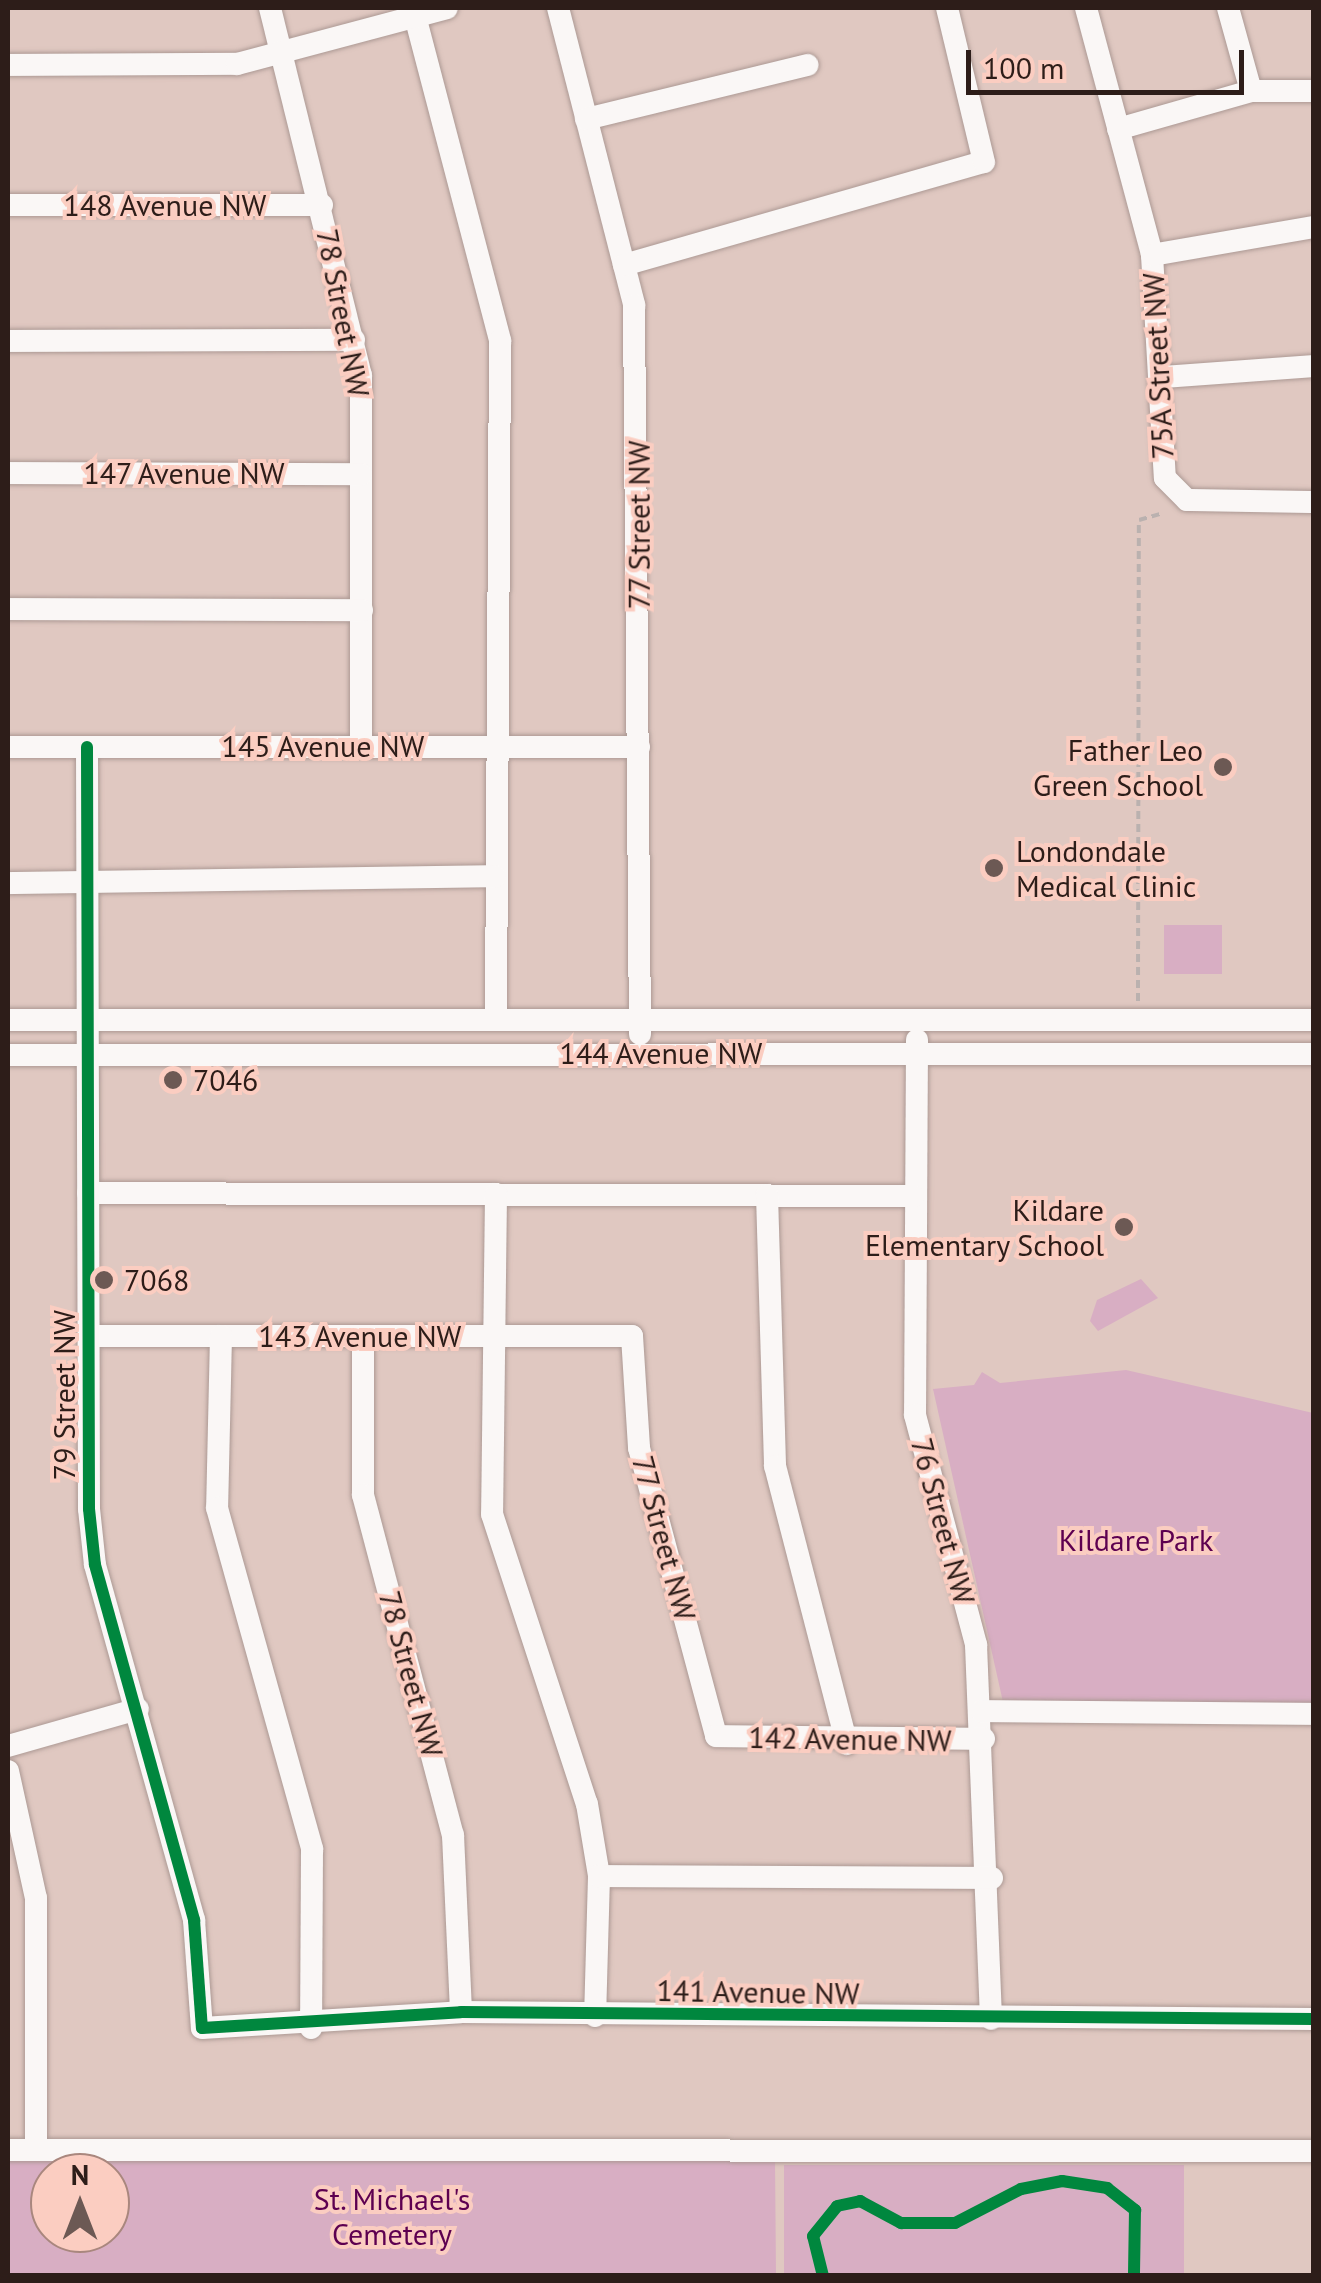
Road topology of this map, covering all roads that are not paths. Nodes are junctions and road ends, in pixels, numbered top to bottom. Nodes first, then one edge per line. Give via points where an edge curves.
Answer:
1 (270, 8) edge
2 (448, 8) edge
3 (558, 8) edge
4 (946, 8) edge
5 (1086, 8) edge
6 (1228, 8) edge
7 (415, 16) junction
8 (282, 52) junction
9 (8, 65) edge
10 (806, 65) dead end
11 (1250, 91) junction
12 (1314, 91) edge
13 (586, 119) junction
14 (1118, 129) junction
15 (8, 205) edge
16 (322, 205) junction
17 (1314, 227) edge
18 (1152, 256) junction
19 (624, 265) junction
20 (8, 340) edge
21 (354, 340) junction
22 (1314, 366) edge
23 (1164, 376) junction
24 (8, 473) edge
25 (362, 474) junction
26 (1314, 502) edge
27 (8, 609) edge
28 (362, 610) junction
29 (361, 746) junction
30 (499, 746) junction
31 (8, 747) edge
32 (86, 747) junction
33 (639, 747) junction
34 (494, 876) junction
35 (8, 883) edge
36 (87, 883) junction
37 (640, 1019) junction
38 (8, 1020) edge
39 (88, 1020) junction
40 (496, 1020) junction
41 (1314, 1020) edge
42 (918, 1021) junction
43 (640, 1053) junction
44 (1314, 1054) edge
45 (8, 1055) edge
46 (88, 1055) junction
47 (917, 1055) junction
48 (88, 1193) junction
49 (496, 1194) junction
50 (767, 1196) junction
51 (913, 1196) junction
52 (88, 1336) junction
53 (220, 1336) junction
54 (363, 1336) junction
55 (501, 1336) junction
56 (632, 1336) joint
57 (138, 1709) junction
58 (982, 1710) junction
59 (1314, 1714) edge
60 (716, 1736) joint
61 (984, 1739) junction
62 (847, 1744) junction
63 (8, 1746) edge
64 (8, 1771) edge
65 (599, 1876) junction
66 (992, 1878) junction
67 (461, 2012) junction
68 (595, 2016) junction
69 (992, 2019) junction
70 (1314, 2019) edge
71 (202, 2028) joint
72 (311, 2028) junction
73 (8, 2150) edge
74 (36, 2150) junction
75 (1314, 2151) edge

1 - 8 street, 78 Street NW
2 - 7 street
3 - 13 street, 77 Street NW
4 - 19 street via 984,162
5 - 14 street, 75A Street NW
6 - 11 street
7 - 8 street
7 - 30 street via 500,341
8 - 9 street via 237,64
8 - 16 street, 78 Street NW
10 - 13 street
11 - 12 street
11 - 14 street
13 - 19 street, 77 Street NW
14 - 18 street, 75A Street NW
15 - 16 street, 148 Avenue NW
16 - 21 street, 78 Street NW
17 - 18 street
18 - 23 street, 75A Street NW
19 - 33 street, 77 Street NW via 638,371
20 - 21 street
21 - 25 street, 78 Street NW
22 - 23 street
23 - 26 street, 75A Street NW via 1167,502
24 - 25 street, 147 Avenue NW
25 - 28 street, 78 Street NW
27 - 28 street
28 - 29 street, 78 Street NW
29 - 30 street, 145 Avenue NW
29 - 32 street, 145 Avenue NW
30 - 33 street, 145 Avenue NW
30 - 34 street
31 - 32 street, 145 Avenue NW
32 - 36 street, 79 Street NW
33 - 37 street, 77 Street NW
34 - 36 street
34 - 40 street
35 - 36 street
36 - 39 street, 79 Street NW
37 - 40 street, 144 Avenue NW
37 - 42 street, 144 Avenue NW
37 - 43 street, 77 Street NW
38 - 39 street, 144 Avenue NW
39 - 40 street, 144 Avenue NW
39 - 46 street, 79 Street NW
41 - 42 street, 144 Avenue NW
42 - 47 street, 76 Street NW
43 - 46 street, 144 Avenue NW
43 - 47 street, 144 Avenue NW
44 - 47 street, 144 Avenue NW
45 - 46 street, 144 Avenue NW
46 - 48 street, 79 Street NW
47 - 51 street, 76 Street NW
48 - 49 street
48 - 52 street, 79 Street NW
49 - 50 street
49 - 55 street
50 - 51 street
50 - 62 street via 774,1466
51 - 58 street, 76 Street NW via 915,1416 976,1645
52 - 53 street, 143 Avenue NW
52 - 57 street, 79 Street NW via 95,1565
53 - 54 street, 143 Avenue NW
53 - 72 street via 217,1508 312,1849
54 - 55 street, 143 Avenue NW
54 - 67 street, 78 Street NW via 363,1494 453,1835
55 - 56 street, 143 Avenue NW
55 - 65 street via 492,1514 587,1804
56 - 60 street, 77 Street NW via 639,1448
57 - 63 street
57 - 71 street, 79 Street NW via 194,1920
58 - 59 street
58 - 61 street, 76 Street NW
60 - 62 street, 142 Avenue NW
61 - 62 street, 142 Avenue NW
61 - 66 street, 76 Street NW
64 - 74 street via 36,1898
65 - 66 street
65 - 68 street
66 - 69 street, 76 Street NW
67 - 68 street, 141 Avenue NW
67 - 72 street, 141 Avenue NW
68 - 69 street, 141 Avenue NW
69 - 70 street, 141 Avenue NW
71 - 72 street, 141 Avenue NW
73 - 74 street
74 - 75 street

